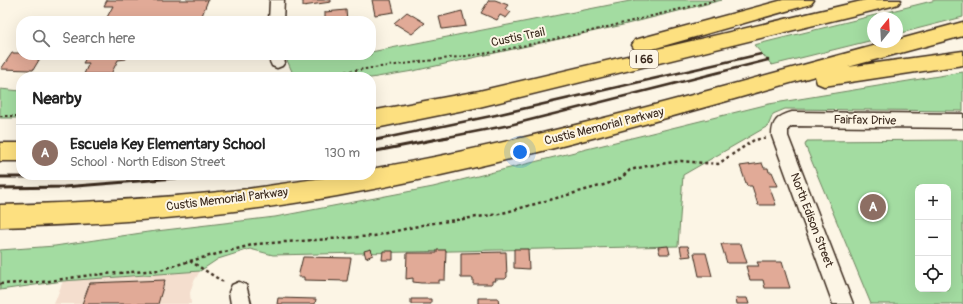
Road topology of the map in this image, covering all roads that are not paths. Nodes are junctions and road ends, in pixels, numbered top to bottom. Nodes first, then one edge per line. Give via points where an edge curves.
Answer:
1 (277, 0) edge
2 (805, 0) edge
3 (892, 0) edge
4 (276, 16) edge
5 (963, 29) edge
6 (963, 58) edge
7 (739, 91) junction
8 (396, 116) junction
9 (376, 119) edge
10 (963, 121) edge
11 (780, 136) joint
12 (0, 152) edge
13 (16, 152) edge
14 (376, 178) edge
15 (367, 180) edge
16 (0, 216) edge
17 (843, 304) edge

1 - 4 street
2 - 8 highway via 569,66 461,92
3 - 8 highway, I 66 via 479,99
5 - 7 highway, Custis Memorial Parkway via 832,63
6 - 7 highway
7 - 14 highway, Custis Memorial Parkway via 476,158
8 - 9 highway, I 66
10 - 11 street, Fairfax Drive via 792,119 785,121 780,127
11 - 17 street, North Edison Street
12 - 13 highway
15 - 16 highway, Custis Memorial Parkway via 187,205 72,214

